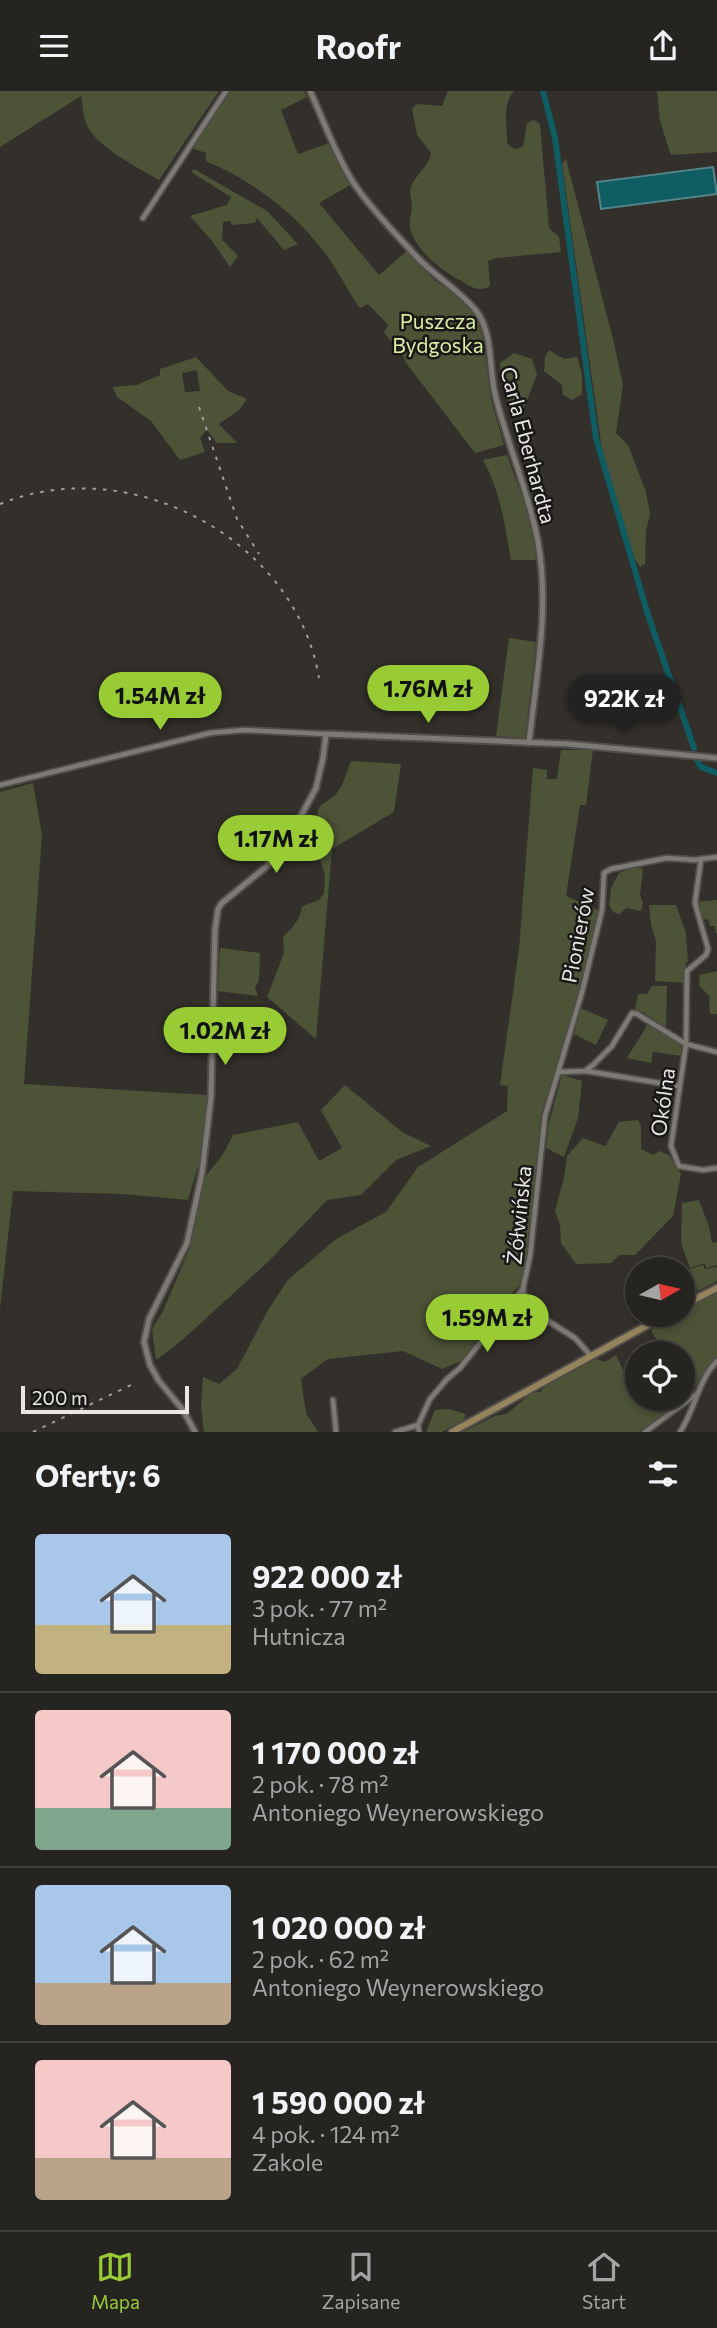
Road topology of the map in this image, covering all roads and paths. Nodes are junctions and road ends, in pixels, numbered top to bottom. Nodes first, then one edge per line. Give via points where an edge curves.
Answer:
1 (226, 91) edge
2 (310, 91) edge
3 (143, 218) dead end
4 (326, 734) junction
5 (528, 743) junction
6 (717, 758) edge
7 (0, 785) edge
8 (717, 857) edge
9 (701, 859) junction
10 (686, 1044) junction
11 (717, 1052) edge
12 (585, 1071) junction
13 (558, 1072) junction
14 (678, 1086) junction
15 (717, 1168) edge
16 (717, 1288) edge
17 (523, 1289) junction
18 (695, 1300) edge
19 (644, 1327) edge
20 (591, 1356) junction
21 (717, 1361) edge
22 (699, 1392) junction
23 (333, 1400) dead end
24 (418, 1425) junction
25 (195, 1432) edge
26 (336, 1432) edge
27 (395, 1432) edge
28 (419, 1432) edge
29 (452, 1432) edge
30 (645, 1432) edge
31 (680, 1432) edge

1 - 3 street
2 - 5 street, Carla Eberhardta via 354,183 416,256 465,298 485,328 494,392 535,524 540,555 541,627
4 - 5 street
4 - 7 street via 210,733
4 - 25 street via 316,788 284,848 218,909 211,1097 202,1173 187,1243 149,1319 144,1342 159,1381
5 - 6 street
8 - 9 street, Pionierów
9 - 10 street, Okólna via 695,904 708,949 687,971
9 - 13 street, Pionierów via 667,858 604,873 602,909
10 - 11 street, Okólna
10 - 12 street via 632,1013 604,1056
10 - 14 street, Okólna
12 - 13 street
12 - 14 street
13 - 17 street, Żółwińska via 545,1116
14 - 15 street, Okólna via 673,1156 679,1166
16 - 18 main road
17 - 20 street, Żółwińska via 528,1309 575,1338
17 - 24 street via 435,1393
19 - 20 main road
20 - 29 main road
21 - 22 street
22 - 30 street
22 - 31 street
23 - 26 street
24 - 27 street
24 - 28 street

